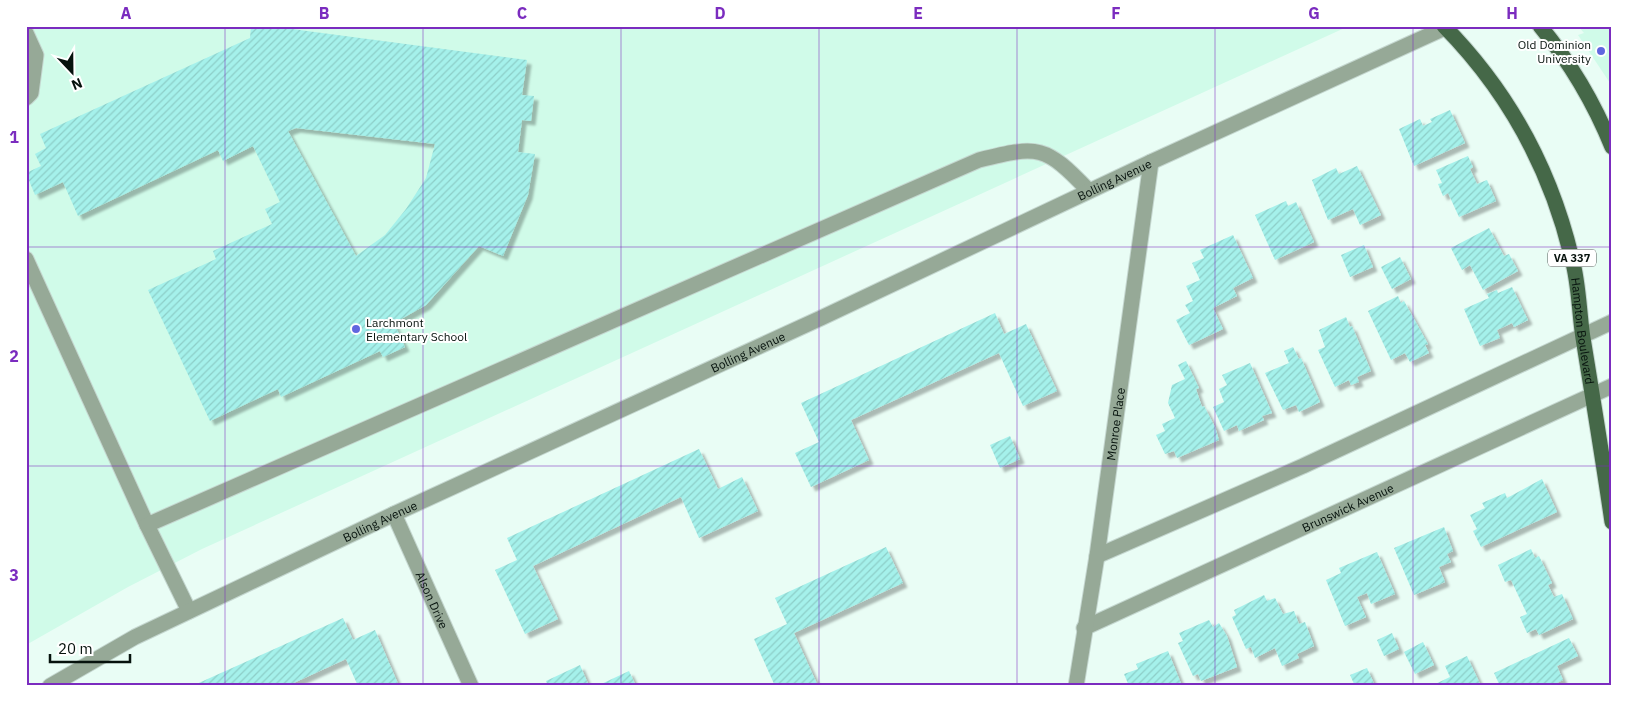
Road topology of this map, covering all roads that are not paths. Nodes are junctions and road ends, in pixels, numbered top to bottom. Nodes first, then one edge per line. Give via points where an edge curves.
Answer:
1 (1540, 26) edge
2 (1446, 27) edge
3 (26, 33) edge
4 (26, 98) edge
5 (1612, 147) edge
6 (1151, 162) junction
7 (1089, 191) junction
8 (26, 259) edge
9 (1612, 322) edge
10 (1583, 336) junction
11 (1612, 386) edge
12 (1593, 395) junction
13 (394, 514) junction
14 (1612, 522) edge
15 (147, 525) junction
16 (1097, 556) junction
17 (189, 611) junction
18 (1084, 628) junction
19 (50, 686) edge
20 (471, 686) edge
21 (1076, 686) edge

1 - 5 main road via 1583,90
2 - 6 street, Bolling Avenue
2 - 10 main road, Hampton Boulevard / VA 337 via 1491,79 1545,174 1573,260
3 - 4 street via 36,55 31,93
6 - 7 street, Bolling Avenue
6 - 16 street, Monroe Place
7 - 13 street, Bolling Avenue
7 - 15 street via 1064,165 1044,153 1019,150 979,160
8 - 15 street
9 - 10 street
10 - 12 main road, Hampton Boulevard / VA 337
10 - 16 street via 1303,466
11 - 12 street, Brunswick Avenue
12 - 14 main road, Hampton Boulevard / VA 337
12 - 18 street, Brunswick Avenue
13 - 17 street, Bolling Avenue
13 - 20 street, Alson Drive
15 - 17 street
16 - 18 street, Monroe Place
17 - 19 street, Bolling Avenue via 135,637
18 - 21 street, Monroe Place

